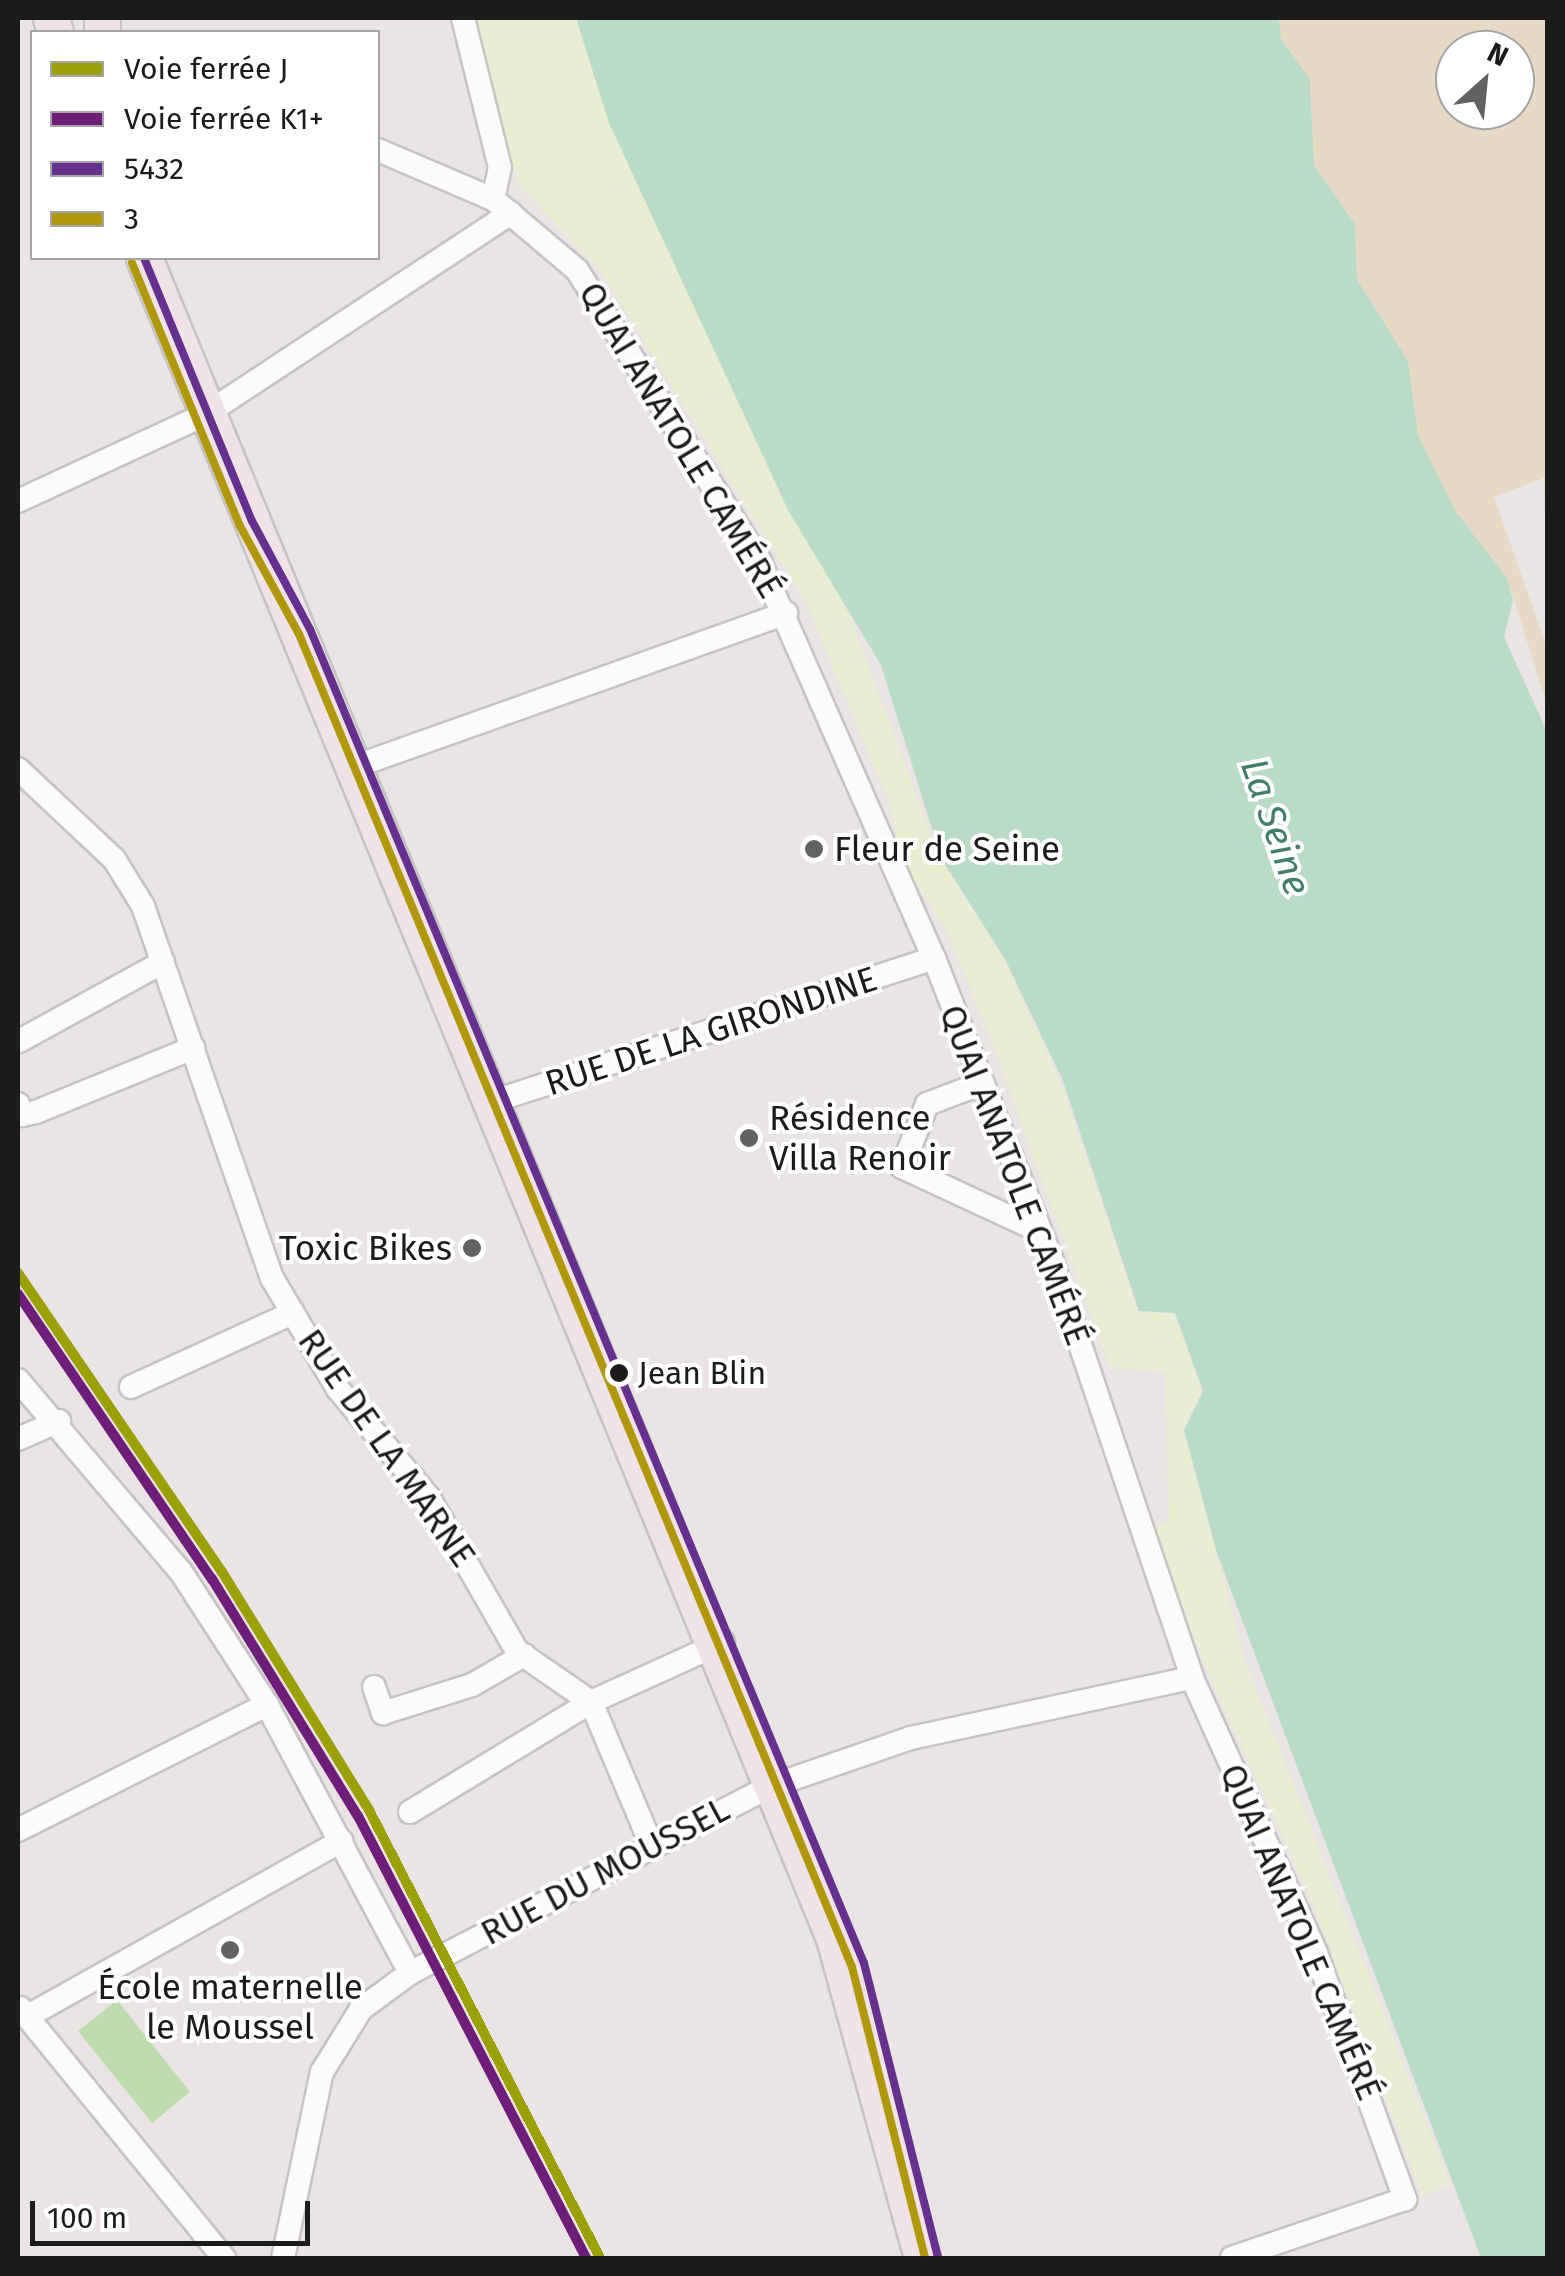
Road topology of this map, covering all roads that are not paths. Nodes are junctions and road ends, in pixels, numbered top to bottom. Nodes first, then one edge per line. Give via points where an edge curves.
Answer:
1 (464, 18) edge
2 (380, 151) edge
3 (502, 206) junction
4 (145, 260) edge
5 (206, 414) junction
6 (18, 501) edge
7 (786, 612) junction
8 (358, 765) junction
9 (20, 776) edge
10 (934, 958) junction
11 (163, 962) junction
12 (19, 1041) edge
13 (193, 1048) junction
14 (980, 1084) junction
15 (496, 1100) junction
16 (20, 1109) edge
17 (1040, 1231) junction
18 (293, 1313) junction
19 (18, 1380) edge
20 (131, 1387) dead end
21 (55, 1422) junction
22 (18, 1438) edge
23 (721, 1643) junction
24 (524, 1655) junction
25 (1192, 1678) junction
26 (374, 1687) dead end
27 (590, 1702) junction
28 (267, 1706) junction
29 (778, 1784) junction
30 (410, 1812) dead end
31 (18, 1830) edge
32 (340, 1841) junction
33 (650, 1844) junction
34 (410, 1973) junction
35 (23, 2011) edge
36 (224, 2258) edge
37 (283, 2258) edge
38 (922, 2258) edge
39 (938, 2258) edge
40 (1232, 2258) edge

1 - 3 street via 500,167
2 - 3 street, QUAI ANATOLE CAMÉRÉ
3 - 5 street
3 - 7 street, QUAI ANATOLE CAMÉRÉ via 577,270
4 - 5 main road
5 - 6 street
5 - 8 main road
7 - 8 street
7 - 10 street, QUAI ANATOLE CAMÉRÉ
8 - 15 main road
9 - 11 street, RUE DE LA MARNE via 114,859
10 - 14 street, QUAI ANATOLE CAMÉRÉ
10 - 15 street, RUE DE LA GIRONDINE
11 - 12 street
11 - 13 street, RUE DE LA MARNE
13 - 16 street
13 - 18 street, RUE DE LA MARNE
14 - 17 street, QUAI ANATOLE CAMÉRÉ
14 - 17 street via 927,1104 902,1167
15 - 23 main road
17 - 25 street, QUAI ANATOLE CAMÉRÉ
18 - 20 street
18 - 24 street, RUE DE LA MARNE via 338,1389 429,1498
19 - 21 street
21 - 22 street
21 - 28 street via 180,1572
23 - 27 street
23 - 29 main road
24 - 26 street via 472,1685 383,1712
24 - 27 street, RUE DE LA MARNE
25 - 29 street, RUE DU MOUSSEL via 910,1738
25 - 40 street, QUAI ANATOLE CAMÉRÉ via 1316,1953 1405,2199
27 - 30 street
27 - 33 street
28 - 31 street
28 - 32 street
29 - 33 street, RUE DU MOUSSEL
29 - 38 main road via 859,2008
29 - 39 main road via 864,1963
32 - 34 street
32 - 35 street
33 - 34 street, RUE DU MOUSSEL
34 - 37 street, RUE DU MOUSSEL via 336,2040
35 - 36 street

